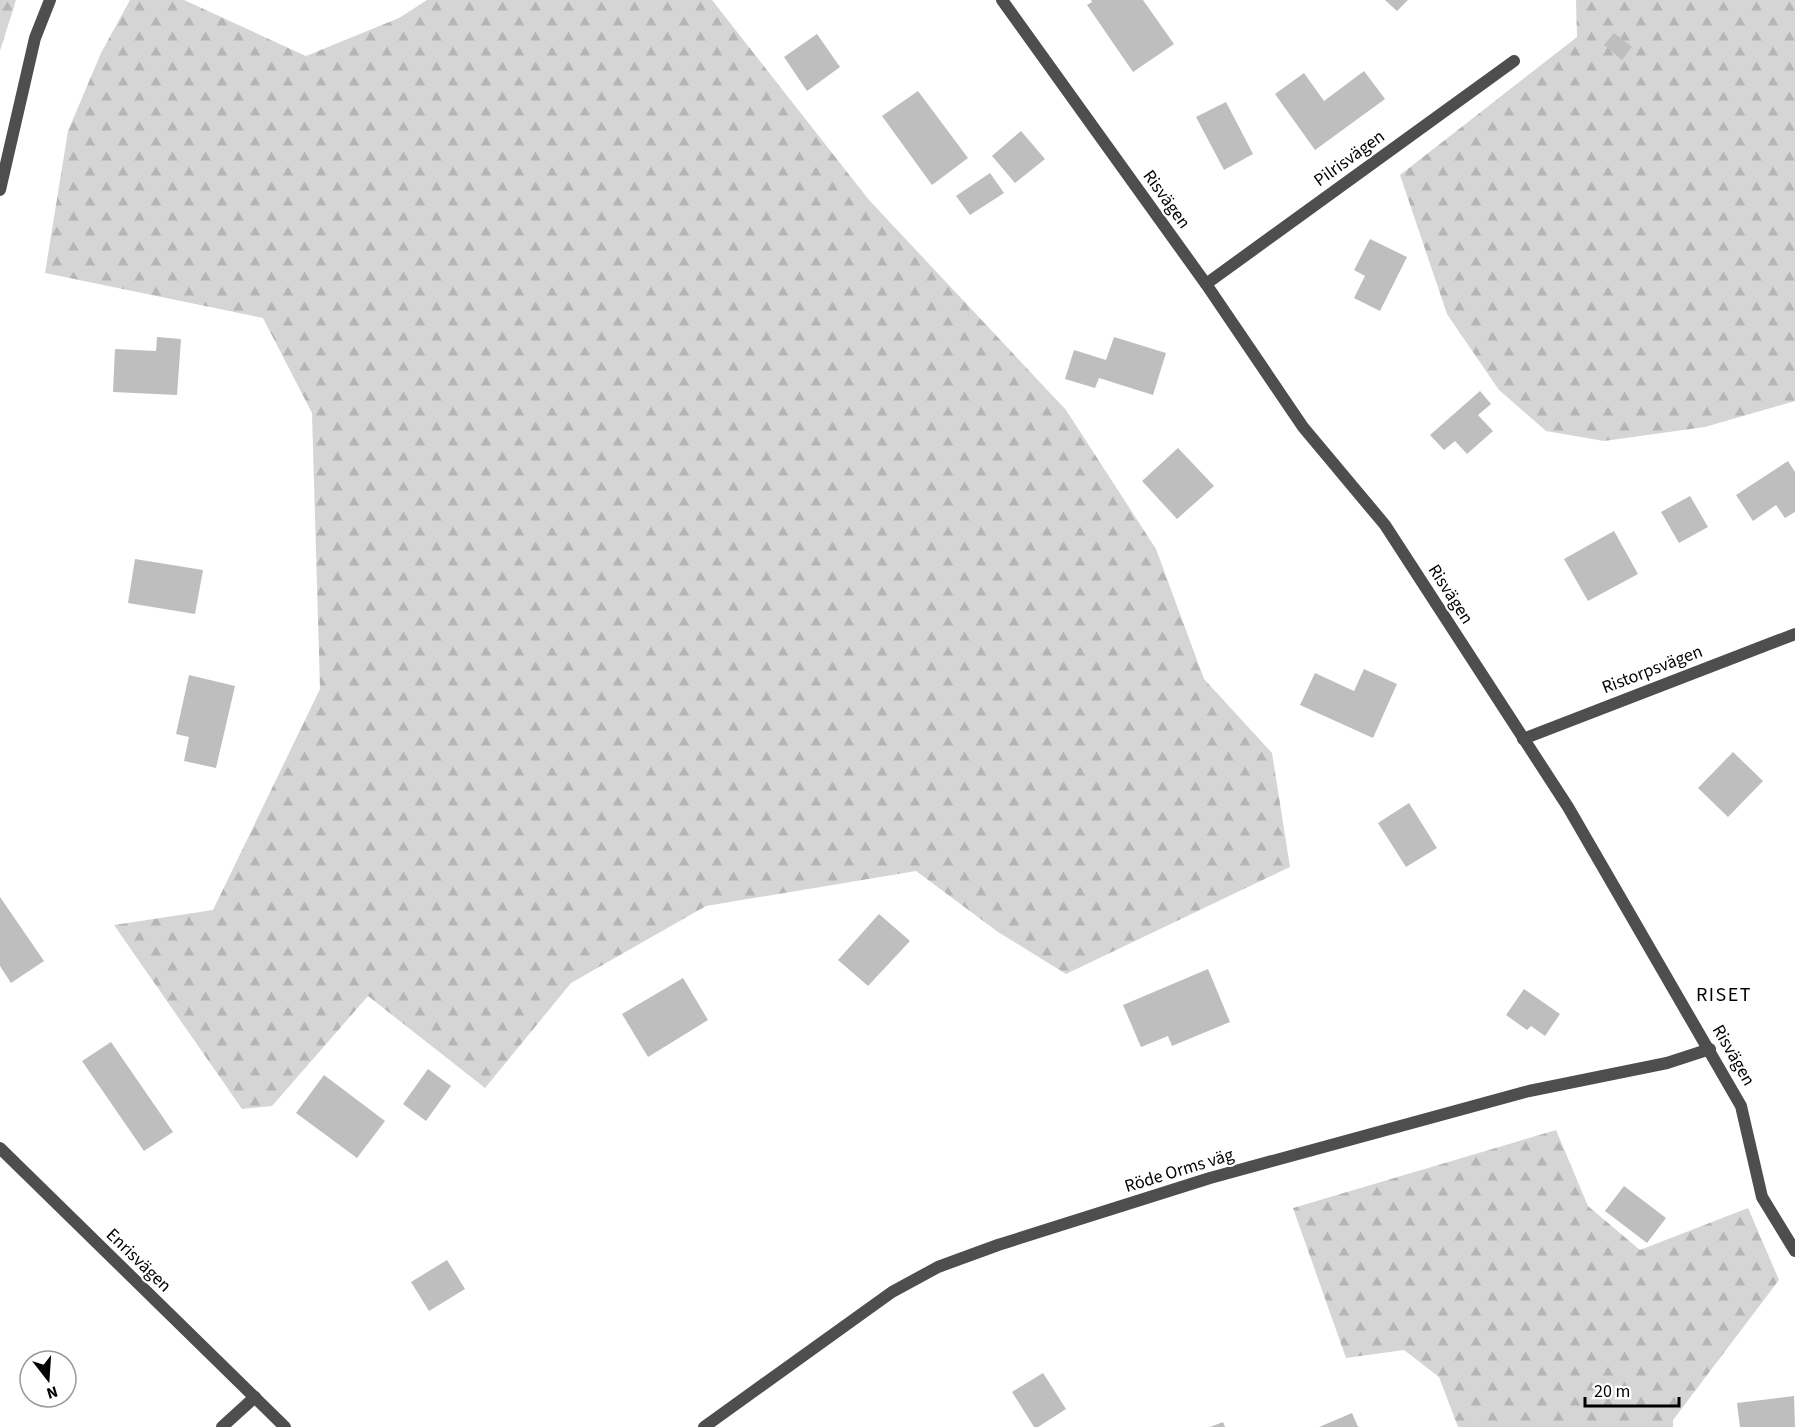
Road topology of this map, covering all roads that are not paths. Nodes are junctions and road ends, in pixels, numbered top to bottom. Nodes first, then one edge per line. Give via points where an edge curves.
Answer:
1 (50, 0) edge
2 (1002, 0) edge
3 (1514, 61) dead end
4 (0, 190) edge
5 (1206, 284) junction
6 (1795, 633) edge
7 (1523, 739) junction
8 (1710, 1049) junction
9 (0, 1148) edge
10 (1795, 1251) edge
11 (255, 1397) junction
12 (710, 1425) edge
13 (222, 1427) edge
14 (285, 1427) edge

1 - 4 street via 35,39
2 - 5 street, Risvägen
3 - 5 street, Pilrisvägen
5 - 7 street, Risvägen via 1303,427 1385,525
6 - 7 street, Ristorpsvägen
7 - 8 street, Risvägen via 1568,807
8 - 10 street, Risvägen via 1741,1106 1762,1197
8 - 12 street, Röde Orms väg via 1667,1063 1518,1094 1210,1178 938,1267 892,1292
9 - 11 street, Enrisvägen
11 - 13 street
11 - 14 street, Enrisvägen

